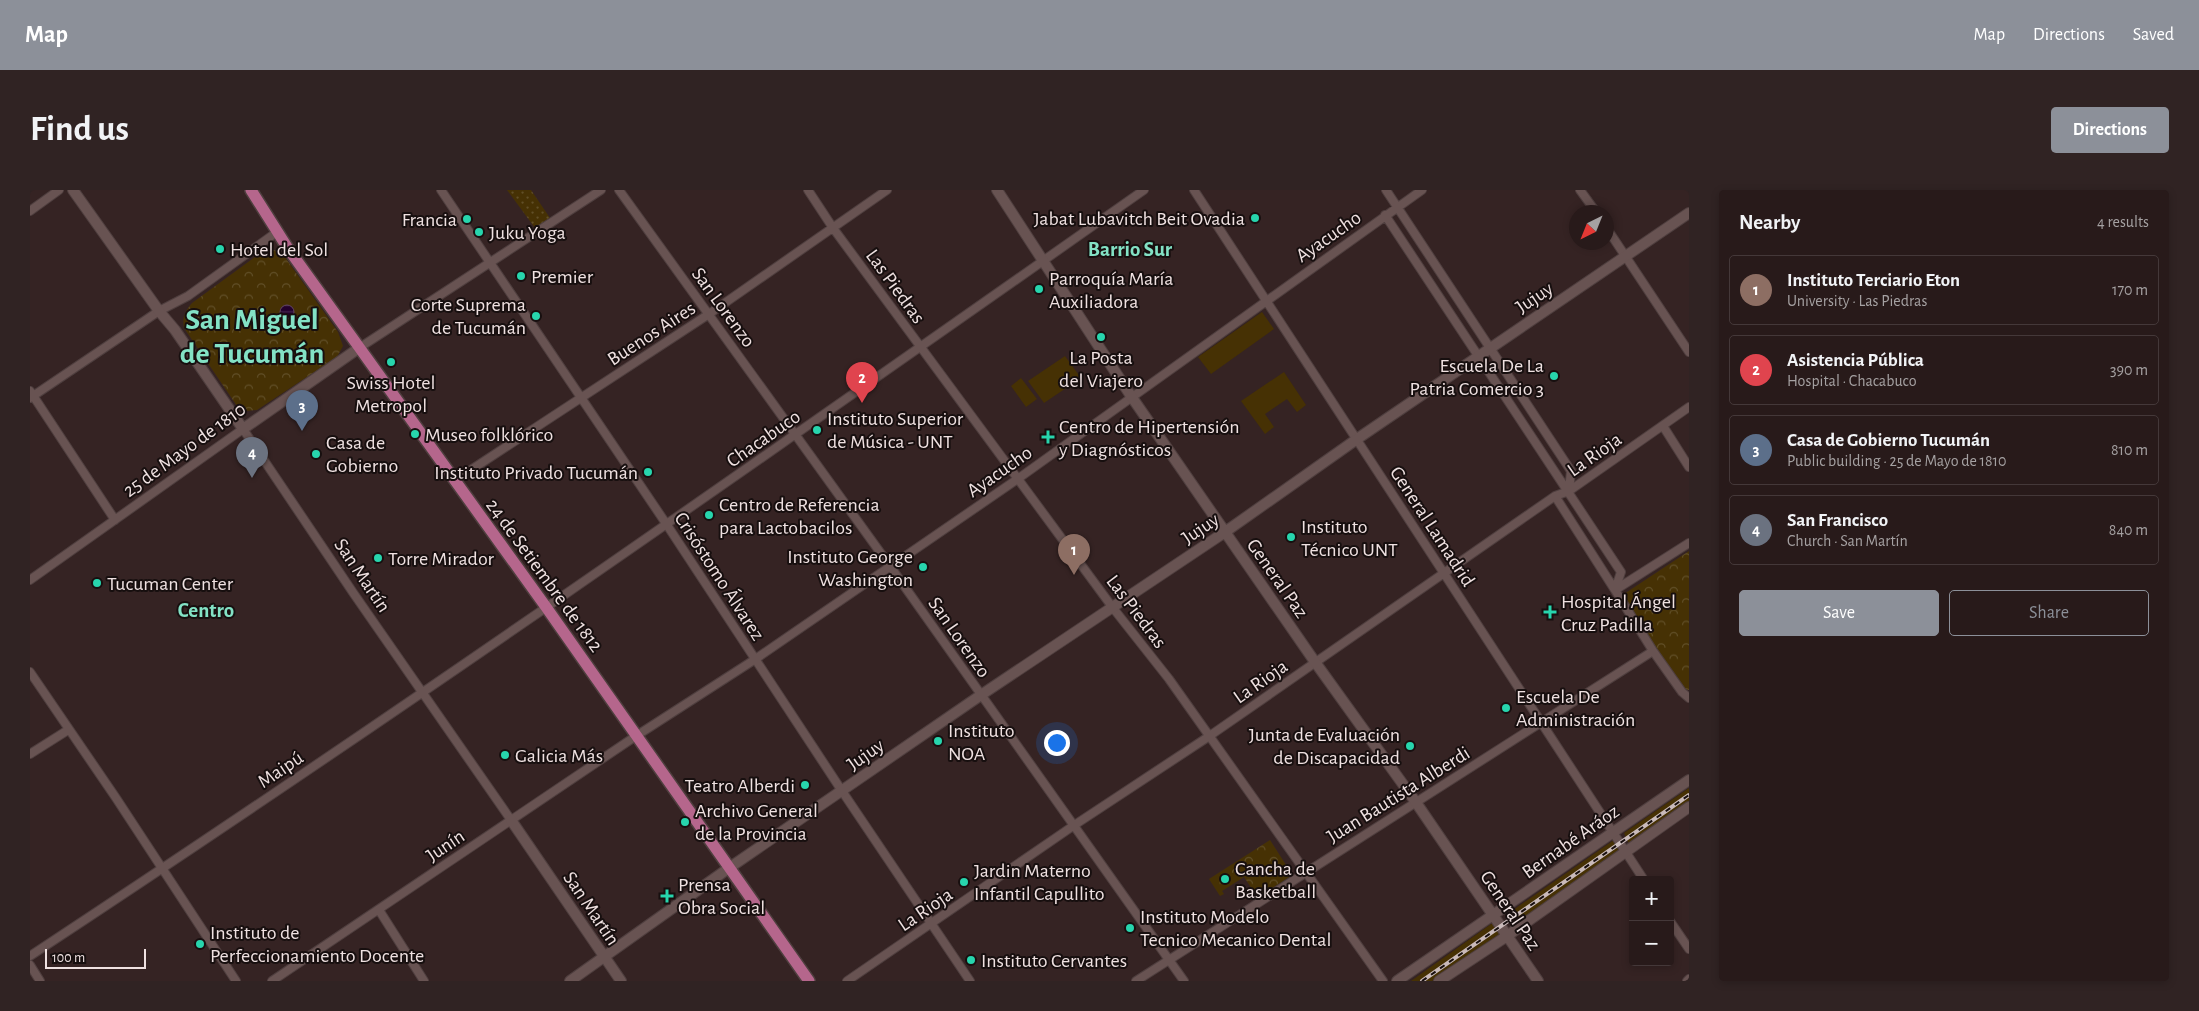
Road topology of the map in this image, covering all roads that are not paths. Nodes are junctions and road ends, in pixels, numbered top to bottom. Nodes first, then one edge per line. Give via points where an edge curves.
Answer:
1 (59, 190) edge
2 (73, 190) edge
3 (251, 190) edge
4 (441, 190) edge
5 (600, 190) edge
6 (619, 190) edge
7 (808, 190) edge
8 (887, 190) edge
9 (997, 190) edge
10 (1144, 190) edge
11 (1194, 190) edge
12 (1386, 190) edge
13 (1422, 190) edge
14 (1580, 190) edge
15 (1591, 205) edge
16 (1398, 207) junction
17 (30, 211) edge
18 (1689, 213) edge
19 (1385, 215) junction
20 (833, 228) junction
21 (277, 232) junction
22 (1614, 239) edge
23 (1626, 255) junction
24 (1042, 262) junction
25 (490, 263) junction
26 (1266, 300) junction
27 (159, 311) junction
28 (709, 314) junction
29 (921, 347) junction
30 (359, 348) junction
31 (1491, 348) junction
32 (1689, 352) edge
33 (1478, 356) junction
34 (31, 395) edge
35 (1131, 396) junction
36 (581, 398) junction
37 (1689, 407) edge
38 (1663, 426) junction
39 (243, 429) junction
40 (796, 435) junction
41 (1357, 439) junction
42 (1689, 467) edge
43 (1019, 478) junction
44 (454, 481) junction
45 (1569, 491) junction
46 (1555, 496) junction
47 (115, 520) junction
48 (667, 525) junction
49 (1225, 532) junction
50 (1689, 543) edge
51 (890, 566) junction
52 (1443, 572) junction
53 (30, 580) edge
54 (1615, 590) junction
55 (546, 607) junction
56 (1113, 608) junction
57 (1653, 651) junction
58 (754, 660) junction
59 (1315, 662) junction
60 (30, 672) edge
61 (423, 693) junction
62 (981, 695) junction
63 (1689, 698) edge
64 (1542, 722) junction
65 (68, 730) junction
66 (636, 736) junction
67 (1208, 737) junction
68 (30, 754) edge
69 (1689, 780) edge
70 (842, 791) junction
71 (1415, 801) junction
72 (1689, 807) edge
73 (511, 820) junction
74 (1073, 826) junction
75 (1613, 832) junction
76 (1625, 851) junction
77 (729, 868) junction
78 (162, 869) junction
79 (1305, 873) junction
80 (1641, 876) edge
81 (379, 910) junction
82 (1494, 916) junction
83 (1671, 921) edge
84 (931, 924) junction
85 (1507, 936) junction
86 (1689, 949) edge
87 (30, 956) edge
88 (604, 957) junction
89 (1169, 960) junction
90 (30, 965) edge
91 (40, 981) edge
92 (236, 981) edge
93 (272, 981) edge
94 (424, 981) edge
95 (570, 981) edge
96 (621, 981) edge
97 (809, 981) edge
98 (847, 981) edge
99 (970, 981) edge
100 (1136, 981) edge
101 (1184, 981) edge
102 (1383, 981) edge
103 (1397, 981) edge
104 (1439, 981) edge
105 (1538, 981) edge

1 - 17 street
2 - 27 street, San Martín
3 - 21 main road, 24 de Setiembre de 1812
4 - 25 street, Crisóstomo Álvarez
5 - 25 street
6 - 28 street, San Lorenzo
7 - 20 street, Las Piedras
8 - 20 street, Buenos Aires
9 - 24 street, General Paz
10 - 24 street, Chacabuco
11 - 26 street, General Lamadrid
12 - 16 street
13 - 16 street, Ayacucho
14 - 15 street
16 - 19 street, Ayacucho
16 - 31 street
18 - 23 street, Jujuy
19 - 26 street, Ayacucho
19 - 33 street
20 - 28 street, Buenos Aires
20 - 29 street, Las Piedras
21 - 27 street via 188,296
21 - 30 main road, 24 de Setiembre de 1812
22 - 23 street
23 - 31 street, Jujuy
23 - 32 street
24 - 29 street, Chacabuco
24 - 35 street, General Paz
25 - 30 street
25 - 36 street, Crisóstomo Álvarez
26 - 35 street, Ayacucho
26 - 41 street, General Lamadrid
27 - 34 street
27 - 39 street, San Martín
28 - 36 street, Buenos Aires
28 - 40 street, San Lorenzo
29 - 40 street, Chacabuco
29 - 43 street, Las Piedras
30 - 39 street, 25 de Mayo de 1810
30 - 44 main road, 24 de Setiembre de 1812
31 - 33 street, Jujuy
31 - 45 street via 1571,471
33 - 41 street, Jujuy
33 - 45 street
34 - 47 street
35 - 43 street, Ayacucho
35 - 49 street, General Paz
36 - 44 street, Buenos Aires
36 - 48 street, Crisóstomo Álvarez
37 - 38 street, La Rioja
38 - 42 street
38 - 45 street, La Rioja
39 - 47 street, 25 de Mayo de 1810
39 - 61 street, San Martín
40 - 48 street, Chacabuco
40 - 51 street, San Lorenzo
41 - 49 street, Jujuy
41 - 52 street, General Lamadrid
43 - 51 street, Ayacucho
43 - 56 street, Las Piedras
44 - 55 main road, 24 de Setiembre de 1812
45 - 46 street, La Rioja
45 - 54 street via 1621,572
46 - 52 street, La Rioja
46 - 54 street
47 - 53 street, 25 de Mayo de 1810
48 - 55 street, Chacabuco
48 - 58 street, Crisóstomo Álvarez
49 - 56 street, Jujuy
49 - 59 street, General Paz
50 - 54 street
51 - 58 street, Ayacucho
51 - 62 street, San Lorenzo
52 - 59 street, La Rioja
52 - 64 street, General Lamadrid
54 - 57 street
55 - 61 street, Maipú
55 - 66 main road, 24 de Setiembre de 1812
56 - 62 street, Jujuy
56 - 67 street, Las Piedras via 1169,679
57 - 63 street
57 - 64 street, Juan Bautista Alberdi
58 - 66 street, Ayacucho
58 - 70 street, Crisóstomo Álvarez
59 - 67 street, La Rioja
59 - 71 street, General Paz
60 - 65 street
61 - 73 street, San Martín
61 - 78 street, Maipú
62 - 70 street, Jujuy
62 - 74 street, San Lorenzo
64 - 71 street, Juan Bautista Alberdi
64 - 75 street, General Lamadrid
65 - 68 street
65 - 78 street
66 - 73 street, Junín
66 - 77 main road, 24 de Setiembre de 1812
67 - 74 street, La Rioja
67 - 79 street, Las Piedras
69 - 75 street, Bernabé Aráoz
70 - 77 street, Jujuy
70 - 84 street, Crisóstomo Álvarez
71 - 79 street, Juan Bautista Alberdi
71 - 82 street, General Paz
72 - 76 street, Bernabé Aráoz
73 - 81 street, Junín
73 - 88 street, San Martín
74 - 84 street, La Rioja
74 - 89 street, San Lorenzo
75 - 76 street, General Lamadrid
75 - 82 street, Bernabé Aráoz
76 - 80 street, General Lamadrid
76 - 85 street, Bernabé Aráoz
77 - 88 street, Jujuy
77 - 97 main road, 24 de Setiembre de 1812
78 - 87 street, Maipú
78 - 92 street
79 - 89 street, Juan Bautista Alberdi
79 - 102 street, Las Piedras
81 - 93 street, Junín
81 - 94 street
82 - 85 street, General Paz
82 - 103 street, Bernabé Aráoz
83 - 86 street
84 - 98 street, La Rioja
84 - 99 street, Crisóstomo Álvarez
85 - 104 street, Bernabé Aráoz
85 - 105 street, General Paz
88 - 95 street, Jujuy
88 - 96 street, San Martín
89 - 100 street, Juan Bautista Alberdi
89 - 101 street, San Lorenzo
90 - 91 street

